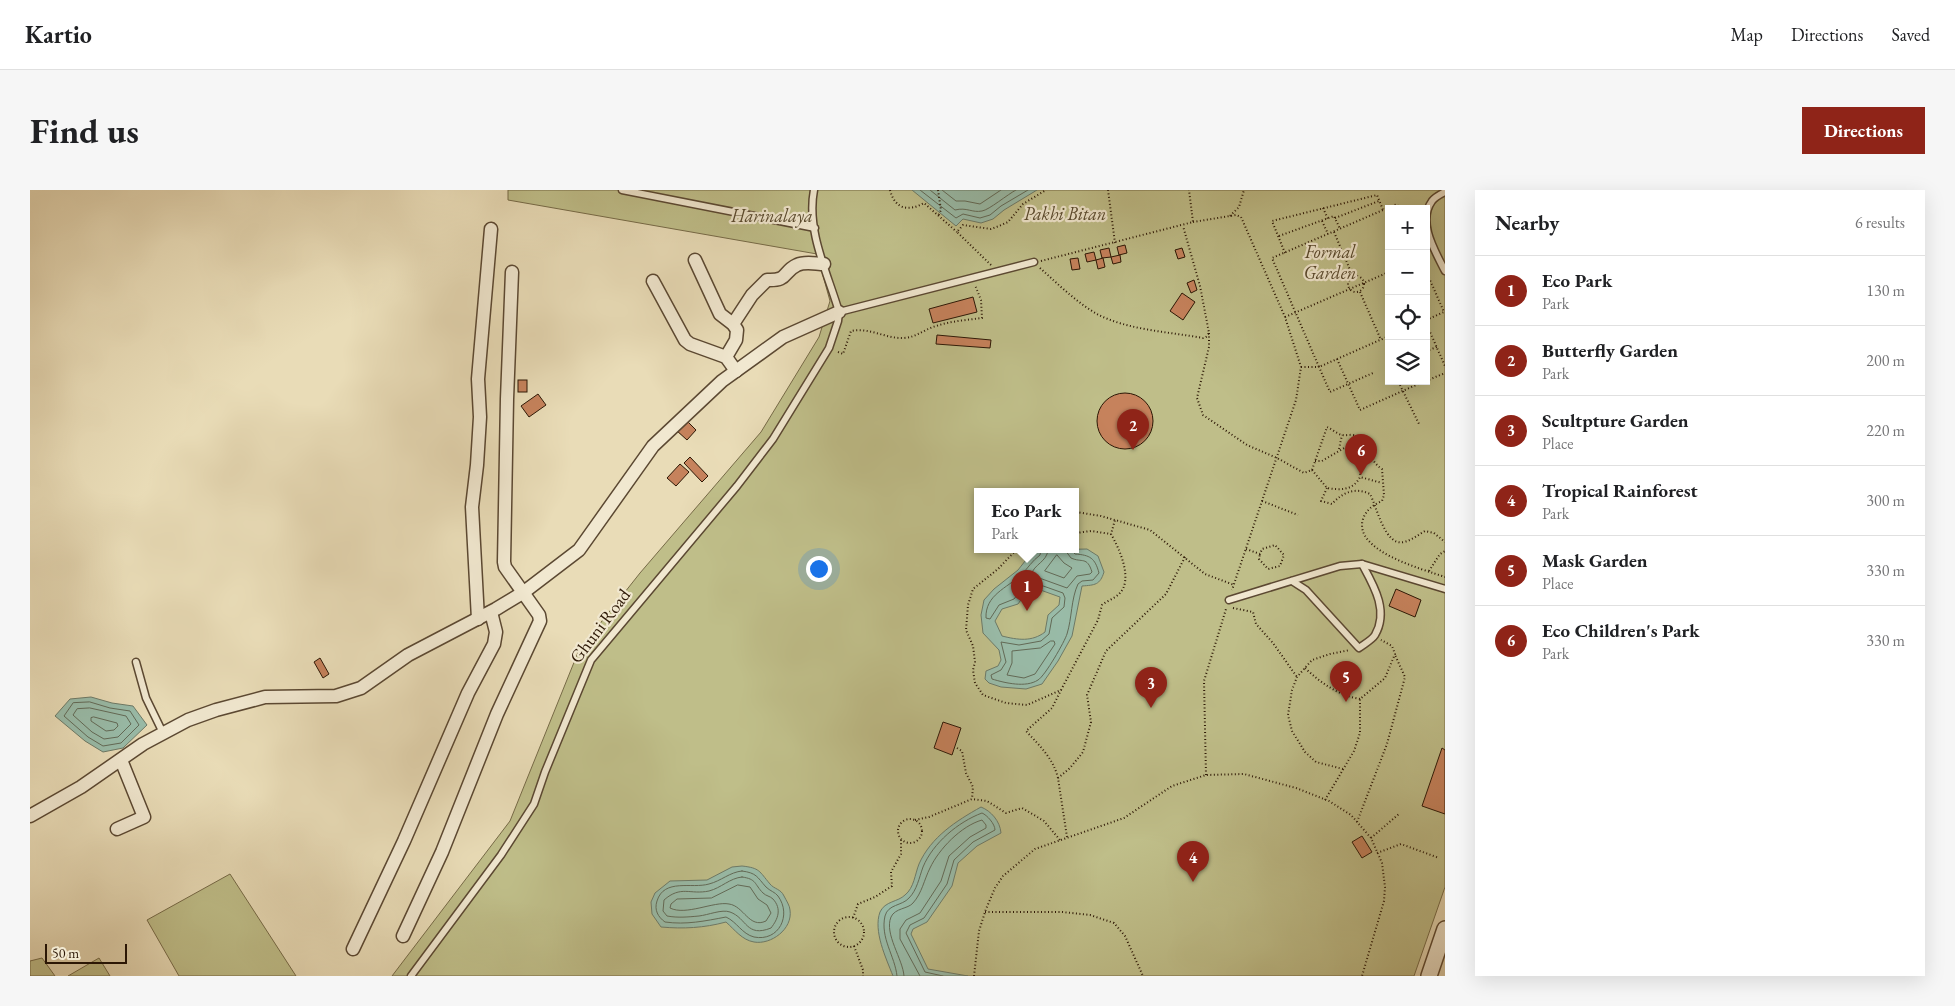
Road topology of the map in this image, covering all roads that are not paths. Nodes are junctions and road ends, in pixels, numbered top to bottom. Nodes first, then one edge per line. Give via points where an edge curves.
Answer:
1 (622, 190) edge
2 (814, 190) edge
3 (1445, 192) edge
4 (815, 228) junction
5 (491, 229) dead end
6 (695, 260) dead end
7 (1034, 262) road end
8 (824, 264) junction
9 (1445, 271) edge
10 (512, 272) dead end
11 (653, 281) dead end
12 (839, 312) junction
13 (733, 324) junction
14 (726, 357) junction
15 (736, 371) junction
16 (1362, 564) junction
17 (1292, 581) junction
18 (1445, 589) edge
19 (522, 593) junction
20 (1229, 600) road end
21 (494, 611) junction
22 (478, 619) junction
23 (136, 662) dead end
24 (163, 733) junction
25 (121, 760) junction
26 (30, 816) edge
27 (117, 829) dead end
28 (1445, 929) edge
29 (403, 936) dead end
30 (353, 949) dead end
31 (411, 976) edge
32 (1429, 976) edge

1 - 4 lane
2 - 4 lane
3 - 9 lane via 1433,199 1428,210 1427,227 1434,251
4 - 8 lane
5 - 22 street via 478,379 480,417 472,507
6 - 13 street via 720,314
7 - 12 lane
8 - 12 lane
8 - 13 street via 798,264 780,280 767,280 752,295
10 - 19 street via 504,562
11 - 14 street via 684,340
12 - 15 street via 783,337
12 - 31 lane, Ghuni Road via 829,347 773,439 591,660 534,804 501,855
13 - 14 street via 738,336
14 - 15 street
15 - 19 street via 653,446 579,550
16 - 17 lane via 1340,566
16 - 17 lane via 1374,586 1382,613 1374,636 1359,648 1306,590
16 - 18 lane
17 - 20 lane
19 - 21 street
19 - 29 street via 539,616 537,630 497,714 442,852
21 - 22 street
21 - 30 street via 494,644 468,693
22 - 24 street via 408,655 361,688 336,696 266,697 216,710
23 - 24 lane via 146,698
24 - 25 street
25 - 26 street
25 - 27 street via 144,817
28 - 32 street

